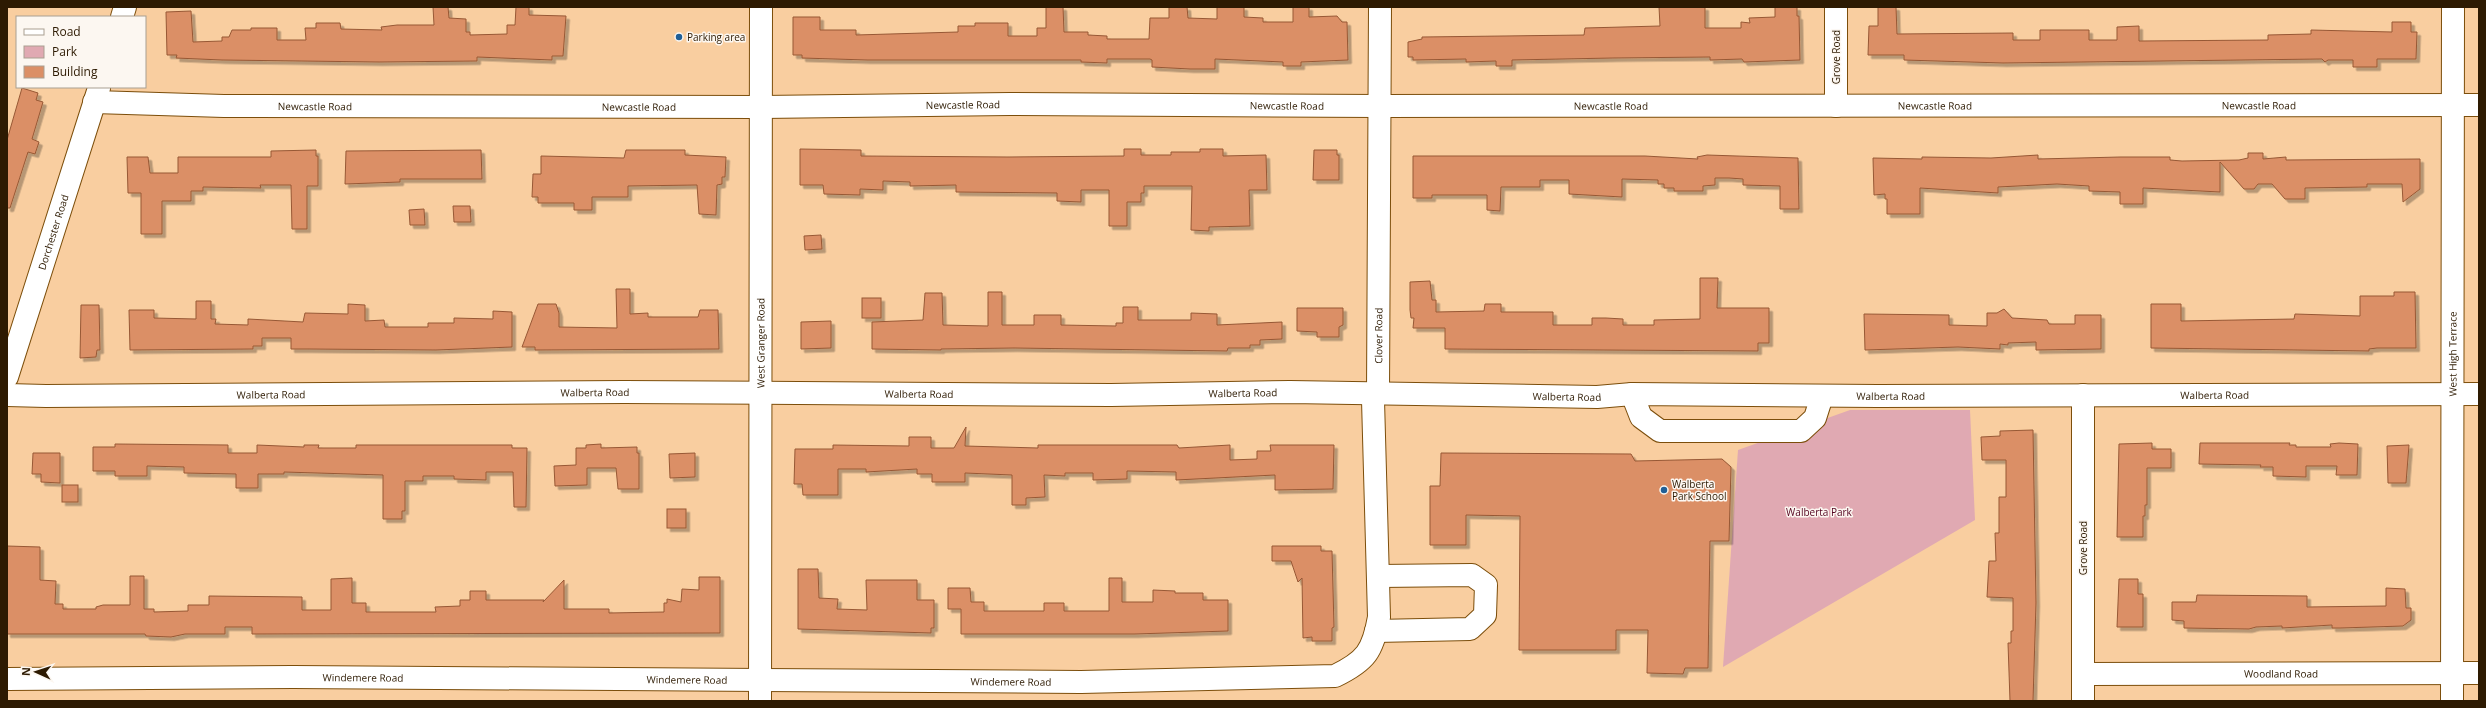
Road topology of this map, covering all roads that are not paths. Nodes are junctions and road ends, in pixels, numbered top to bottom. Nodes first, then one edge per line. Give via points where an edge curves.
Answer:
1 (761, 7) edge
2 (1380, 7) edge
3 (1836, 7) edge
4 (2453, 7) edge
5 (97, 95) edge
6 (2452, 105) junction
7 (2479, 105) edge
8 (1380, 106) junction
9 (1836, 106) junction
10 (761, 107) junction
11 (7, 377) edge
12 (1378, 393) junction
13 (759, 394) junction
14 (1632, 394) junction
15 (2452, 394) junction
16 (2479, 394) edge
17 (7, 395) edge
18 (2083, 395) junction
19 (1822, 396) junction
20 (1379, 576) junction
21 (1376, 631) junction
22 (1362, 660) joint
23 (2452, 673) junction
24 (2479, 673) edge
25 (2084, 674) junction
26 (7, 679) edge
27 (760, 679) junction
28 (760, 701) edge
29 (2083, 701) edge
30 (2452, 701) edge

1 - 10 street, West Granger Road
2 - 8 street, Clover Road
3 - 9 street, Grove Road
4 - 6 street, West High Terrace
5 - 10 street, Newcastle Road via 224,106
5 - 11 street, Dorchester Road
6 - 7 street, Newcastle Road
6 - 9 street, Newcastle Road
6 - 15 street, West High Terrace
8 - 9 street, Newcastle Road
8 - 10 street, Newcastle Road via 1010,104
8 - 12 street, Clover Road
10 - 13 street, West Granger Road
12 - 13 street, Walberta Road via 1111,396
12 - 14 street, Walberta Road via 1596,396
12 - 20 street, Clover Road via 1373,400
13 - 17 street, Walberta Road via 624,392
13 - 27 street, West Granger Road
14 - 19 street, Walberta Road
14 - 19 street via 1641,417 1660,430 1689,431 1801,431 1815,418
15 - 16 street, Walberta Road
15 - 18 street, Walberta Road
15 - 23 street, West High Terrace
18 - 19 street, Walberta Road
18 - 25 street, Grove Road
20 - 21 street, Clover Road via 1379,617
20 - 21 street via 1472,575 1486,585 1485,615 1470,629
21 - 22 street, Clover Road via 1375,639
22 - 27 street, Windemere Road via 1335,676 1081,682
23 - 24 street, Woodland Road
23 - 25 street, Woodland Road
23 - 30 street, West High Terrace
25 - 29 street, Grove Road
26 - 27 street, Windemere Road
27 - 28 street, West Granger Road

